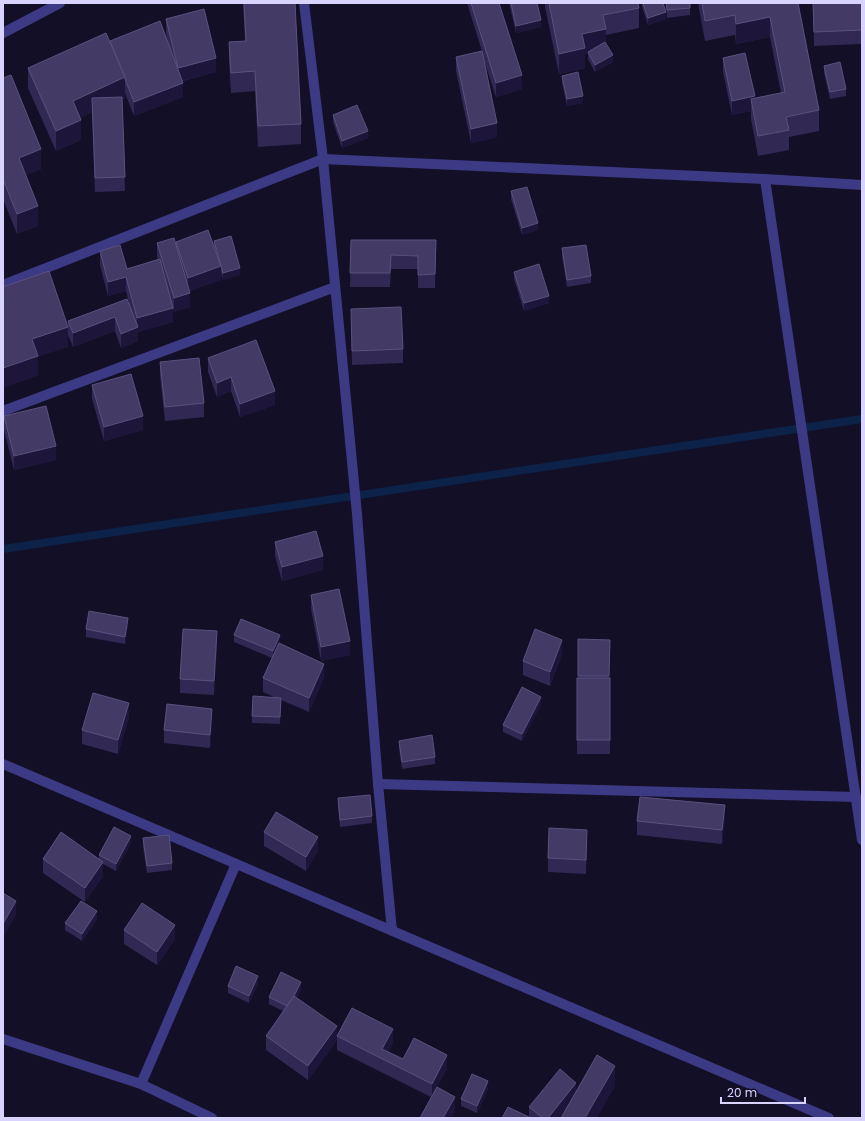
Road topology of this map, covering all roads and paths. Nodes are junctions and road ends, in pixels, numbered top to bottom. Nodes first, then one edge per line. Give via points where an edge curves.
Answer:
1 (60, 3) edge
2 (304, 3) edge
3 (3, 33) edge
4 (323, 160) junction
5 (765, 179) junction
6 (862, 185) edge
7 (3, 285) edge
8 (335, 287) junction
9 (3, 410) edge
10 (3, 764) edge
11 (378, 784) junction
12 (856, 797) junction
13 (862, 840) edge
14 (236, 864) junction
15 (392, 931) junction
16 (3, 1038) edge
17 (141, 1084) junction
18 (212, 1118) edge
19 (828, 1118) edge

1 - 3 street
2 - 4 street
4 - 5 street
4 - 7 street
4 - 8 street
5 - 6 street
5 - 12 street
8 - 9 street
8 - 11 street via 358,514
10 - 14 street
11 - 12 street
11 - 15 street
12 - 13 street
14 - 15 street
14 - 17 street
15 - 19 street
16 - 17 street
17 - 18 street

